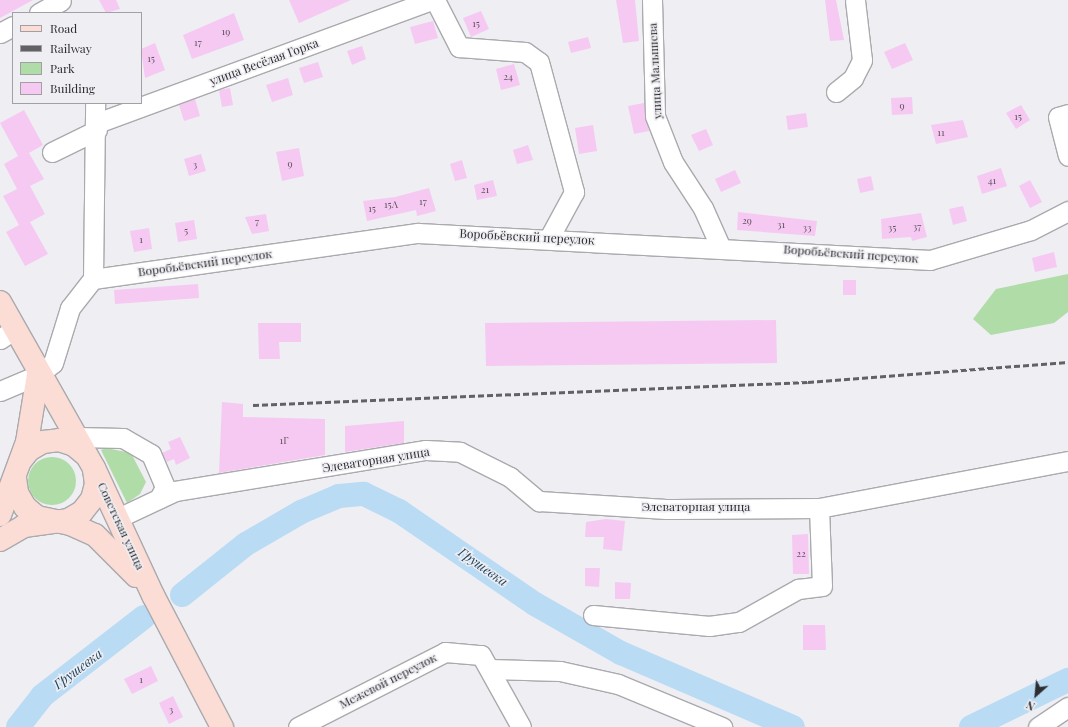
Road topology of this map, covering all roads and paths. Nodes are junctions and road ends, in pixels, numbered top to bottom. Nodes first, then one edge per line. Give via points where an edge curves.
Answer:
1 (431, 0) edge
2 (435, 0) edge
3 (652, 0) edge
4 (855, 0) edge
5 (63, 5) edge
6 (42, 12) edge
7 (12, 27) edge
8 (0, 33) edge
9 (836, 92) dead end
10 (95, 104) edge
11 (1068, 114) edge
12 (97, 126) junction
13 (52, 152) dead end
14 (1068, 156) edge
15 (1068, 211) edge
16 (549, 238) junction
17 (720, 246) junction
18 (93, 279) junction
19 (0, 302) edge
20 (7, 334) edge
21 (38, 375) junction
22 (0, 391) edge
23 (86, 453) junction
24 (1068, 461) edge
25 (17, 470) junction
26 (159, 499) junction
27 (819, 508) junction
28 (0, 515) edge
29 (118, 518) junction
30 (52, 521) junction
31 (0, 540) edge
32 (154, 597) junction
33 (593, 615) dead end
34 (486, 662) junction
35 (1068, 707) edge
36 (222, 727) edge
37 (298, 727) edge
38 (521, 727) edge
39 (722, 727) edge
40 (1038, 727) edge

1 - 12 street, улица Весёлая Горка
2 - 16 street via 459,47 525,52 539,62 574,192
3 - 17 street, улица Малышева via 655,116 673,162 703,208
4 - 9 street via 862,60 853,78
5 - 6 street
7 - 8 street
10 - 12 street
11 - 14 street via 1058,117
12 - 13 street, улица Весёлая Горка
12 - 18 street
15 - 17 street, Воробьёвский переулок via 1031,230 930,260
16 - 17 street, Воробьёвский переулок
16 - 18 street, Воробьёвский переулок via 418,232
18 - 21 street via 70,308 53,363
19 - 20 main road, Советская улица
20 - 21 main road, Советская улица
21 - 22 street
21 - 23 main road, Советская улица
21 - 25 main road via 34,416
23 - 25 main road via 66,443 43,442 29,450
23 - 26 street via 124,438 151,454 165,487
23 - 29 main road, Советская улица
23 - 30 main road via 96,484 87,506 68,520
24 - 27 street, Элеваторная улица
25 - 28 main road
25 - 30 main road via 17,494 24,507 37,517
26 - 27 street, Элеваторная улица via 175,491 426,450 460,452 510,476 539,501 562,505 666,509
26 - 29 street, Элеваторная улица
27 - 33 street via 822,586 798,589 739,622 717,625 680,625
29 - 32 main road, Советская улица
30 - 31 main road via 24,526
30 - 32 main road, Советская улица via 70,524 107,543
32 - 36 main road, Советская улица
34 - 37 street, Межевой переулок via 445,652
34 - 38 street
34 - 39 street, Межевой переулок via 560,671 618,684
35 - 40 street

